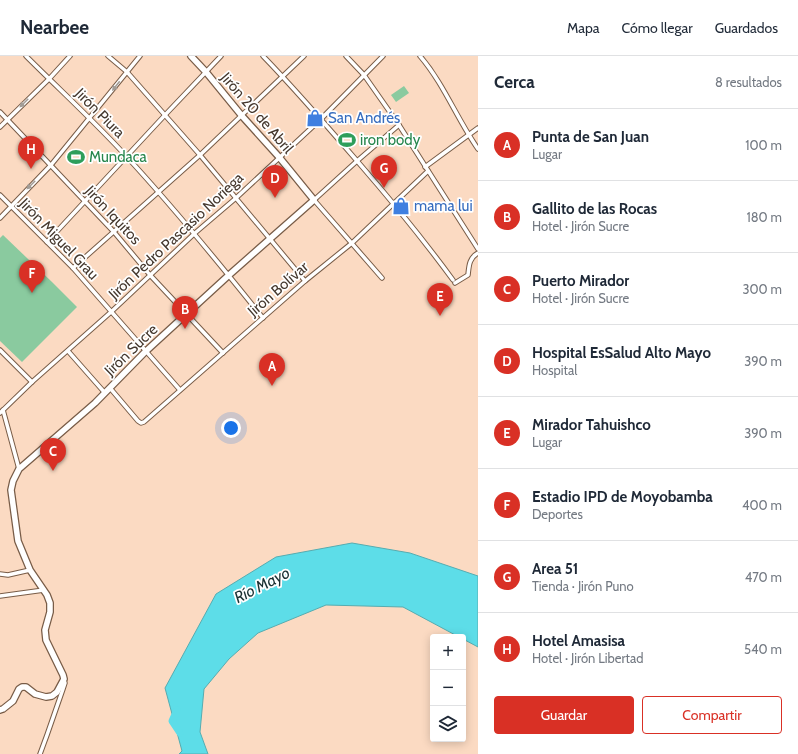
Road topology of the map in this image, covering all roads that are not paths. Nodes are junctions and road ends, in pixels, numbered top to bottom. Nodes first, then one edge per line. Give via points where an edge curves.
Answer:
1 (26, 56) edge
2 (70, 56) edge
3 (108, 56) edge
4 (140, 56) edge
5 (191, 56) edge
6 (221, 56) edge
7 (263, 56) edge
8 (304, 56) edge
9 (346, 56) edge
10 (383, 56) edge
11 (420, 56) edge
12 (127, 72) junction
13 (206, 72) junction
14 (364, 75) junction
15 (282, 76) junction
16 (49, 79) junction
17 (0, 112) edge
18 (164, 115) junction
19 (242, 116) junction
20 (90, 119) junction
21 (321, 119) junction
22 (7, 120) junction
23 (399, 125) junction
24 (0, 127) edge
25 (478, 128) edge
26 (468, 135) junction
27 (478, 149) edge
28 (200, 155) junction
29 (127, 157) junction
30 (279, 157) junction
31 (357, 161) junction
32 (51, 165) junction
33 (425, 167) junction
34 (428, 171) junction
35 (158, 192) junction
36 (0, 195) edge
37 (236, 198) junction
38 (314, 200) junction
39 (85, 202) junction
40 (393, 203) junction
41 (10, 206) junction
42 (0, 218) edge
43 (114, 232) junction
44 (195, 234) junction
45 (269, 239) junction
46 (47, 242) junction
47 (352, 242) junction
48 (478, 248) edge
49 (478, 253) edge
50 (73, 268) junction
51 (150, 275) junction
52 (229, 275) junction
53 (382, 278) dead end
54 (305, 281) junction
55 (111, 312) junction
56 (186, 314) junction
57 (263, 318) junction
58 (0, 350) edge
59 (68, 351) junction
60 (145, 352) junction
61 (223, 353) junction
62 (32, 382) junction
63 (110, 388) junction
64 (180, 390) junction
65 (105, 393) junction
66 (1, 412) edge
67 (19, 469) junction
68 (30, 570) junction
69 (0, 574) edge
70 (44, 590) junction
71 (0, 596) edge
72 (64, 679) junction
73 (0, 710) edge
74 (42, 753) edge

1 - 16 street, Jirón Piura
2 - 16 street
3 - 12 street
4 - 12 street
5 - 13 street, Jirón 20 de Abril
6 - 13 street
7 - 15 street
8 - 15 street
9 - 14 street
10 - 14 street, Jirón Pedro Pascasio Noriega
11 - 26 street via 432,70
12 - 18 street
12 -> 20 street
13 - 18 street
13 - 19 street, Jirón 20 de Abril
14 - 21 street, Jirón Pedro Pascasio Noriega
14 - 23 street
15 - 19 street
15 - 21 street
16 - 20 street, Jirón Piura
16 -> 22 street
17 - 22 street, Jirón Iquitos
18 - 28 street
18 - 29 street
19 - 28 street
19 - 30 street, Jirón 20 de Abril
20 - 29 street, Jirón Piura
20 - 32 street
21 - 30 street, Jirón Pedro Pascasio Noriega
21 - 31 street
22 - 24 street
22 - 32 street, Jirón Iquitos
23 - 31 street
23 - 33 street
25 - 26 street
26 - 27 street
26 - 33 street
28 - 35 street
28 - 37 street
29 - 35 street, Jirón Piura
29 - 39 street
30 - 37 street, Jirón Pedro Pascasio Noriega
30 - 38 street, Jirón 20 de Abril
31 - 38 street
31 - 40 street
32 - 39 street, Jirón Iquitos
32 -> 41 street
33 - 34 street
34 - 40 street, Jirón Bolívar
34 - 48 street
35 - 43 street
35 - 44 street, Jirón Piura
36 - 41 street, Jirón Miguel Grau
37 - 44 street, Jirón Pedro Pascasio Noriega
37 - 45 street
38 - 45 street, Jirón Sucre
38 - 47 street, Jirón 20 de Abril
39 - 43 street, Jirón Iquitos
39 - 46 street
40 - 47 street, Jirón Bolívar
40 - 49 street via 454,281 468,275 469,263
41 - 42 street
41 - 46 street, Jirón Miguel Grau
43 - 50 street
43 - 51 street, Jirón Iquitos
44 - 51 street, Jirón Pedro Pascasio Noriega
44 - 52 street, Jirón Piura
45 - 52 street, Jirón Sucre
45 - 54 street
46 - 50 street, Jirón Miguel Grau
47 - 53 street, Jirón 20 de Abril
47 - 54 street, Jirón Bolívar
50 - 55 street, Jirón Miguel Grau
51 - 55 street, Jirón Pedro Pascasio Noriega
51 - 56 street, Jirón Iquitos
52 - 56 street, Jirón Sucre
52 - 57 street, Jirón Piura
54 - 57 street, Jirón Bolívar
55 - 59 street, Jirón Pedro Pascasio Noriega
55 - 60 street, Jirón Miguel Grau
56 - 60 street, Jirón Sucre
56 - 61 street, Jirón Iquitos
57 - 61 street, Jirón Bolívar
58 - 62 street
59 - 62 street, Jirón Pedro Pascasio Noriega
59 - 65 street
60 - 63 street, Jirón Sucre
60 - 64 street, Jirón Miguel Grau
61 - 64 street, Jirón Bolívar
62 - 66 street, Jirón Pedro Pascasio Noriega
63 - 64 street, Jirón Bolívar via 141,423
63 - 65 street, Jirón Sucre
65 - 67 street, Jirón Sucre
66 - 67 street
67 - 68 street via 11,490 18,541
68 - 69 street via 8,575
68 - 70 street
70 - 71 street
70 - 72 street via 50,603 45,630 46,640
72 - 73 street via 52,696 35,694 22,687 13,701
72 - 74 street

